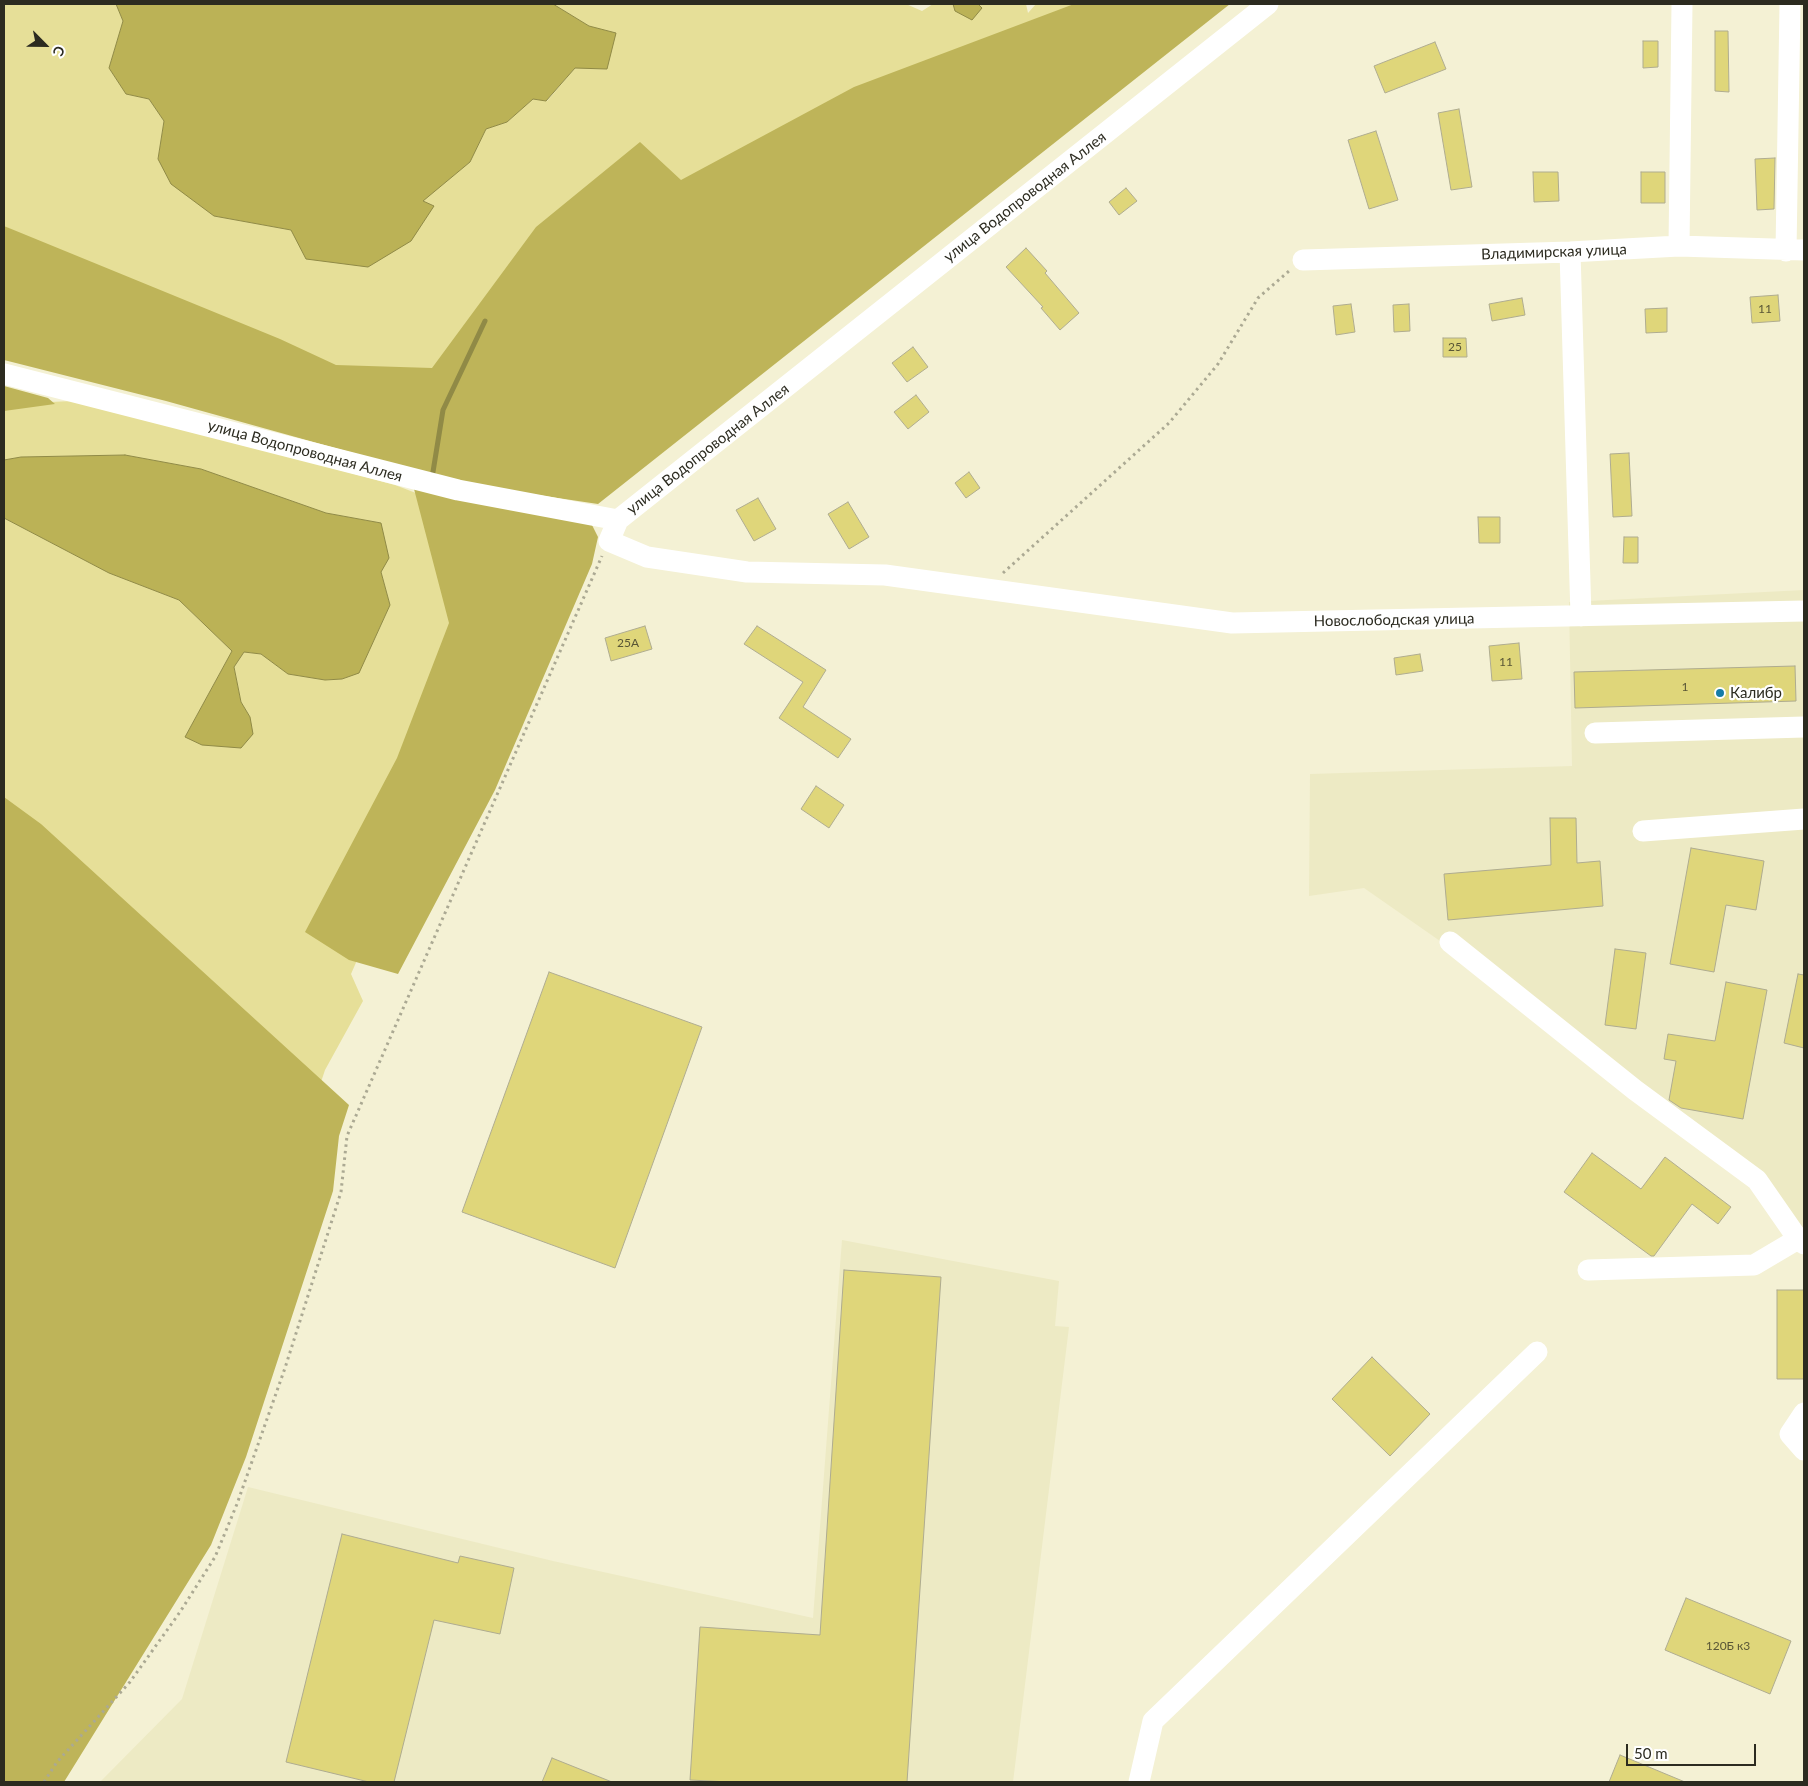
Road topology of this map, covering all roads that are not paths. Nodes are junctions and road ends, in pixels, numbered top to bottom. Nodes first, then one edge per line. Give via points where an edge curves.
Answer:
1 (1268, 4) edge
2 (1682, 4) edge
3 (1790, 4) edge
4 (1678, 246) junction
5 (1795, 250) edge
6 (1570, 252) junction
7 (1303, 260) road end
8 (4, 374) edge
9 (618, 520) junction
10 (1804, 611) edge
11 (1581, 616) junction
12 (1804, 727) edge
13 (1594, 733) dead end
14 (1804, 819) edge
15 (1643, 831) dead end
16 (1450, 942) dead end
17 (1801, 1241) edge
18 (1588, 1270) dead end
19 (1537, 1352) dead end
20 (1804, 1412) edge
21 (1804, 1450) edge
22 (1140, 1782) edge

1 - 9 street, улица Водопроводная Аллея
2 - 4 street
3 - 5 street
4 - 5 street, Владимирская улица
4 - 6 street, Владимирская улица
6 - 7 street, Владимирская улица
6 - 11 street
8 - 9 street, улица Водопроводная Аллея via 458,490
9 - 11 street, Новослободская улица via 609,541 647,557 747,572 885,575 1232,623
10 - 11 street, Новослободская улица
12 - 13 street
14 - 15 street
16 - 17 street via 1635,1090 1757,1180
17 - 18 street via 1754,1265
19 - 22 street via 1154,1721
20 - 21 street via 1790,1434

